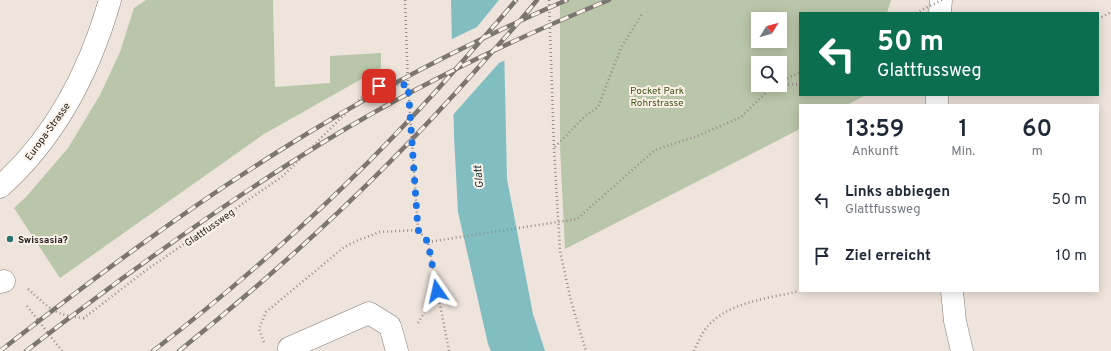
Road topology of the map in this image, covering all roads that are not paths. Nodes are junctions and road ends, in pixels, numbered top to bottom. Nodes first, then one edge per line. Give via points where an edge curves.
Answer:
1 (110, 0) edge
2 (942, 0) edge
3 (940, 12) edge
4 (0, 187) edge
5 (952, 292) edge
6 (289, 348) dead end
7 (397, 351) edge
8 (962, 351) edge

1 - 4 street, Europa-Strasse via 90,56 69,101 39,145
2 - 3 street
5 - 8 street
6 - 7 street via 368,313 390,326

